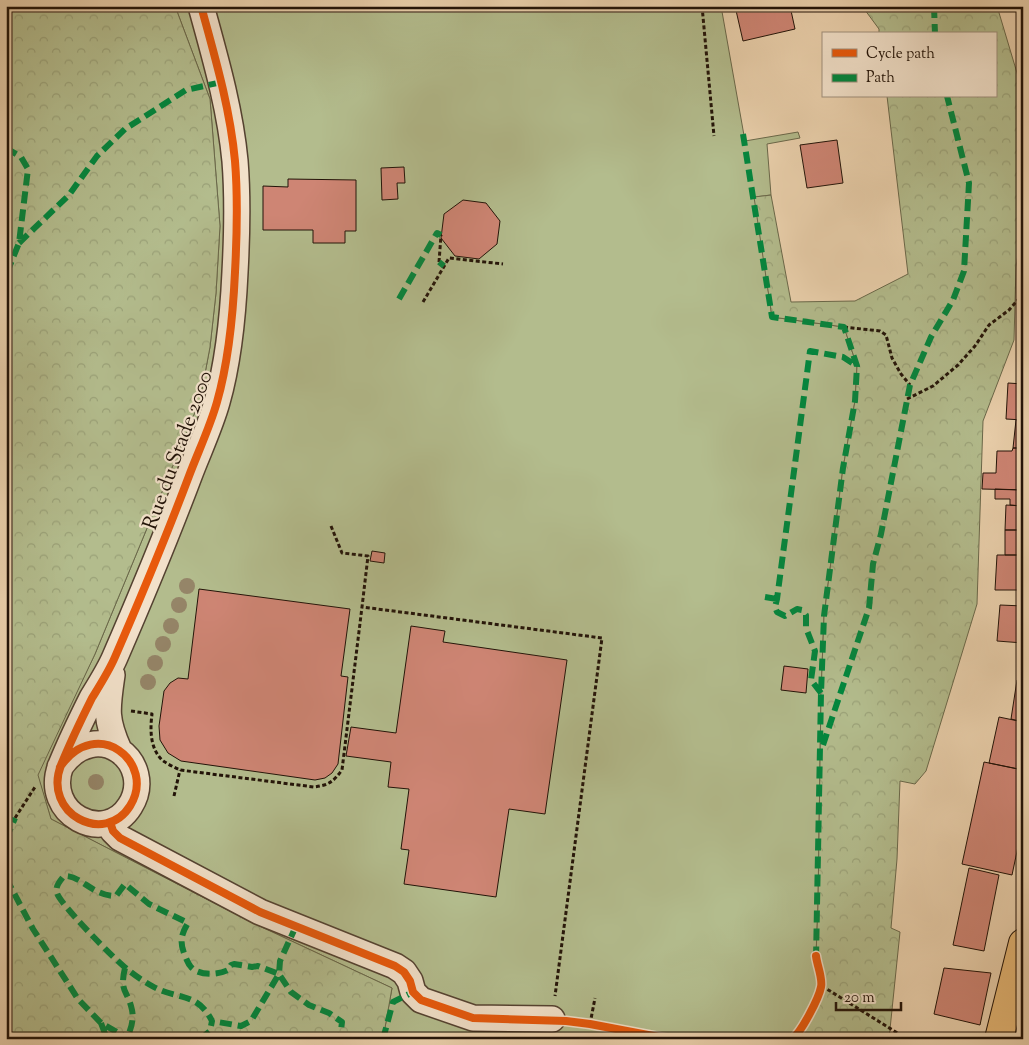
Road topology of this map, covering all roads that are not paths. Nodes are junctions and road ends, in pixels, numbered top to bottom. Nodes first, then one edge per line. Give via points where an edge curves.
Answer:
1 (202, 6) edge
2 (114, 660) junction
3 (119, 750) junction
4 (60, 767) junction
5 (110, 822) junction
6 (1023, 942) edge
7 (552, 1019) road end
8 (999, 1039) edge

1 - 2 street, Rue du Stade 2000 via 222,82 235,160 237,228 229,349 217,403
2 - 3 street, Rue du Stade 2000 via 107,708 110,730
2 - 4 street, Rue du Stade 2000 via 90,702
3 - 4 street via 93,744 79,748
3 - 5 street, Rue du Stade 2000 via 132,764 137,783 130,807
4 - 5 street, Rue du Stade 2000 via 58,794 72,816 84,822
5 - 7 street via 120,838 260,912 395,966 404,972 413,992 421,1000 473,1018
6 - 8 main road

